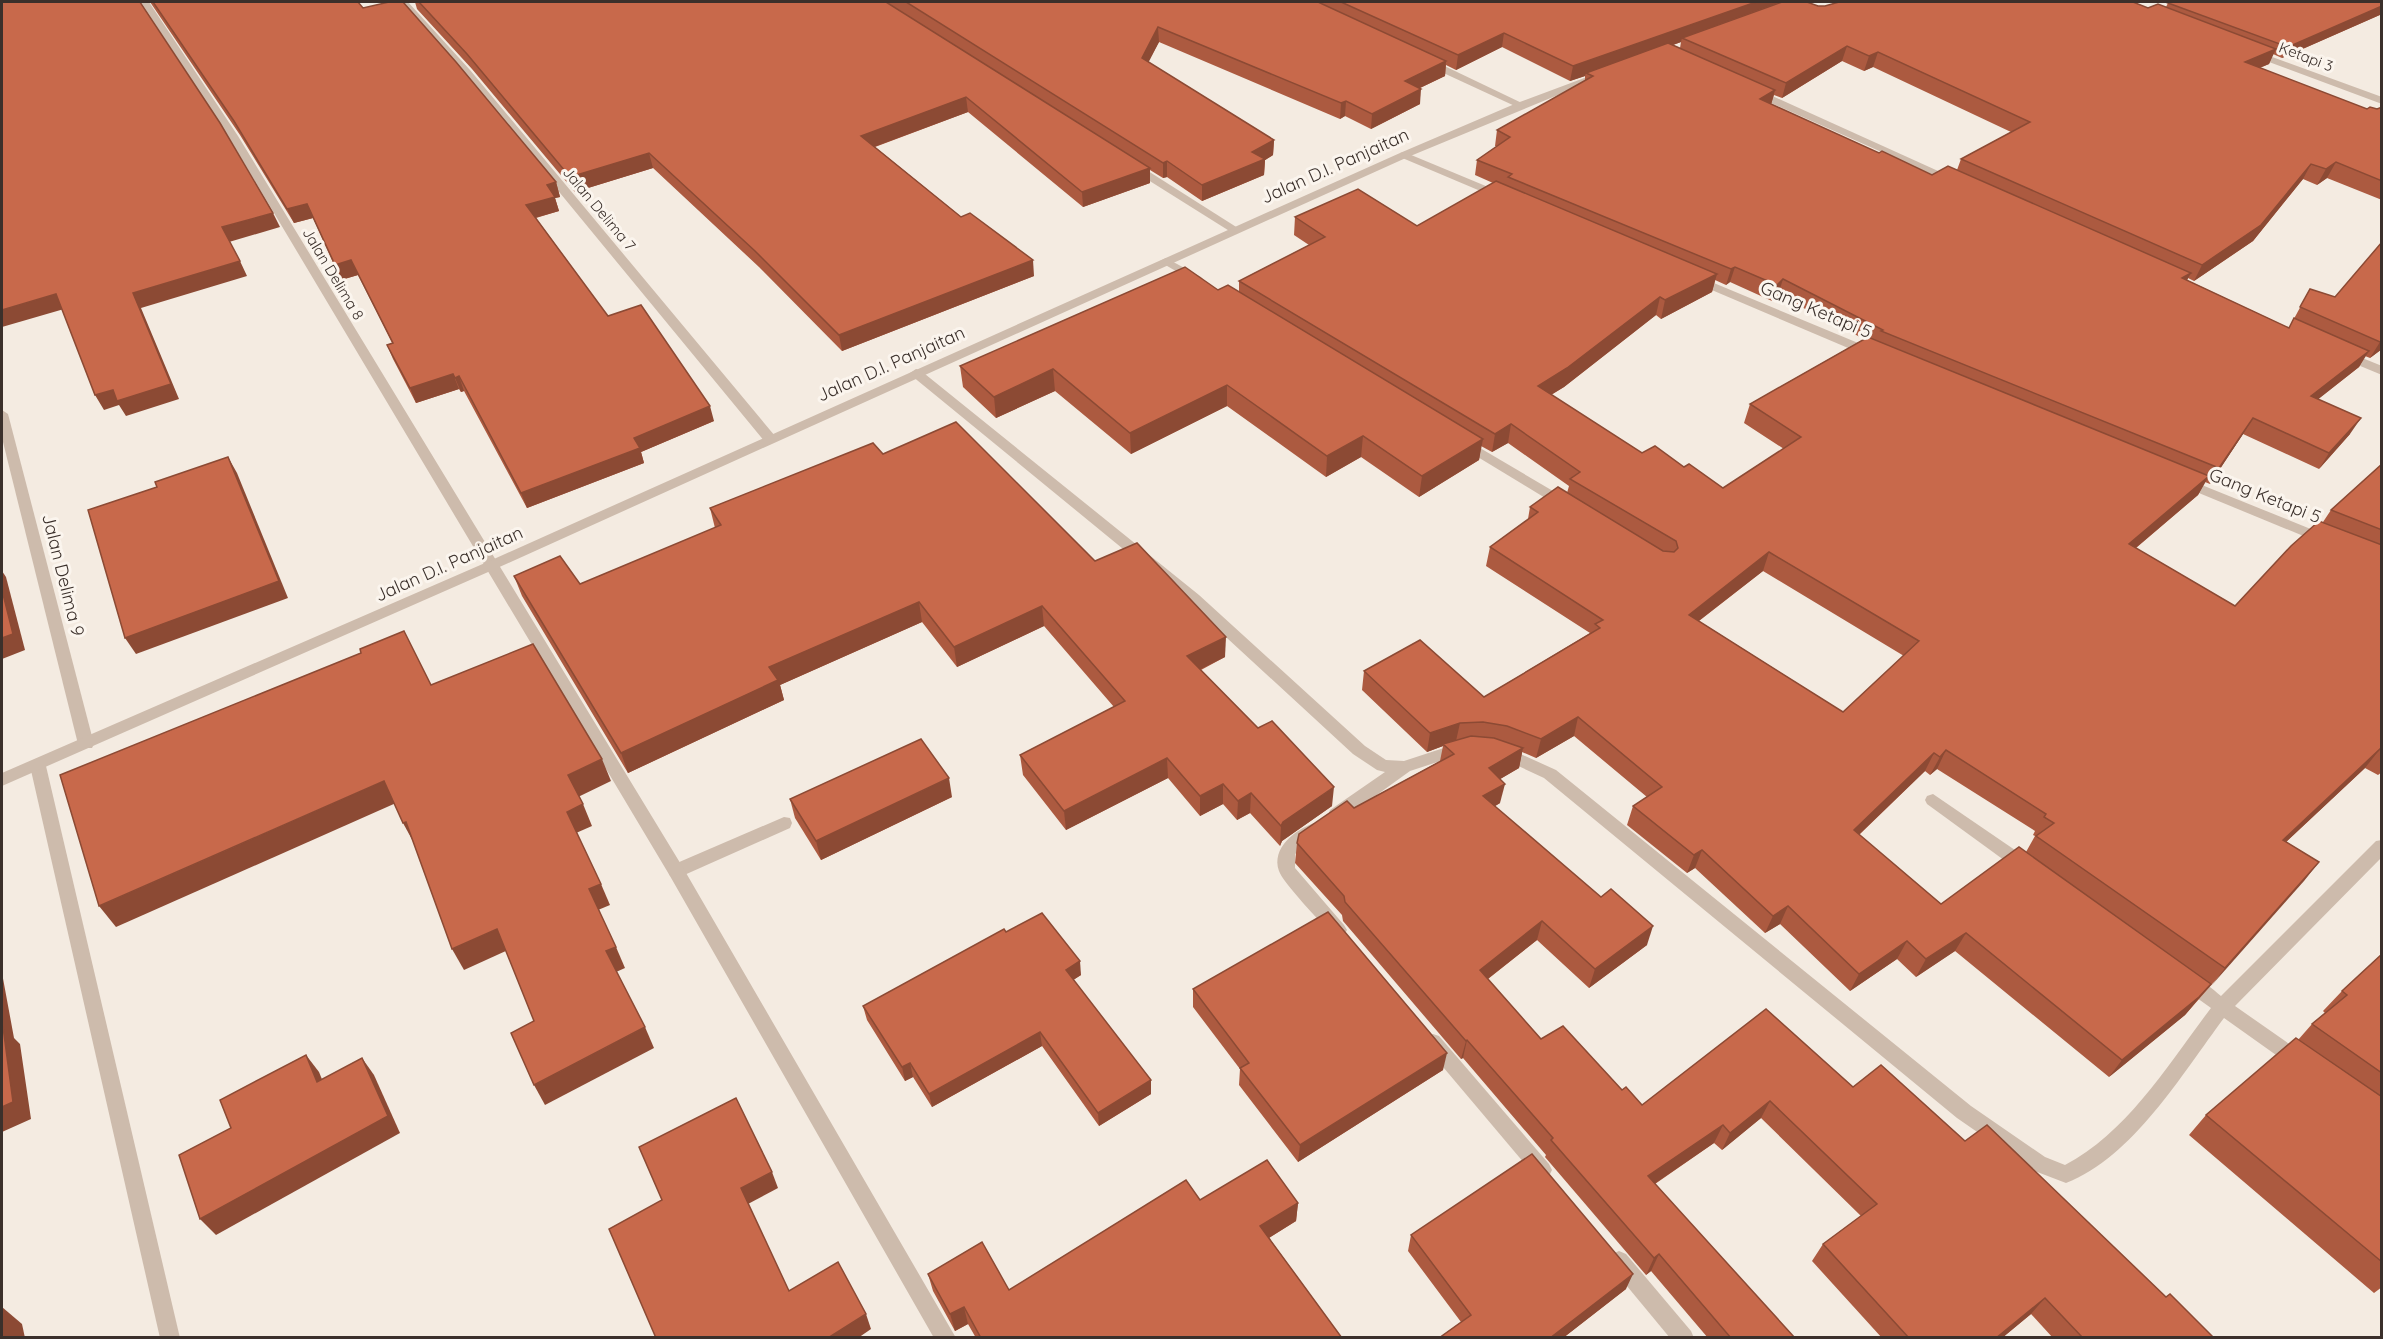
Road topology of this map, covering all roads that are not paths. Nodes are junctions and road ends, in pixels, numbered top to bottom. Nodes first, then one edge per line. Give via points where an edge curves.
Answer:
1 (145, 2) edge
2 (403, 2) edge
3 (2239, 47) edge
4 (1414, 56) edge
5 (1610, 72) edge
6 (1741, 86) edge
7 (2382, 101) edge
8 (1521, 105) junction
9 (1404, 155) junction
10 (1124, 160) edge
11 (1969, 188) edge
12 (1509, 200) edge
13 (1235, 230) junction
14 (1166, 261) junction
15 (1681, 273) edge
16 (1207, 285) edge
17 (2338, 352) edge
18 (1879, 356) edge
19 (2382, 371) edge
20 (916, 373) junction
21 (2, 414) edge
22 (1451, 434) edge
23 (770, 439) junction
24 (2174, 478) edge
25 (1573, 509) edge
26 (2338, 545) edge
27 (490, 566) junction
28 (86, 744) junction
29 (38, 766) junction
30 (1404, 766) junction
31 (2, 780) edge
32 (1933, 800) dead end
33 (783, 824) dead end
34 (2382, 846) edge
35 (676, 871) junction
36 (2039, 876) edge
37 (1348, 942) edge
38 (2174, 972) edge
39 (2222, 1007) junction
40 (1424, 1032) edge
41 (2316, 1074) edge
42 (1554, 1185) edge
43 (1608, 1248) edge
44 (170, 1338) edge
45 (946, 1338) edge
46 (1684, 1338) edge

1 - 27 street, Jalan Delima 8 via 233,136
2 - 23 street, Jalan Delima 7 via 466,72
3 - 7 street, Ketapi 3
4 - 8 street
5 - 8 street, Jalan D.I. Panjaitan
6 - 11 street
8 - 9 street, Jalan D.I. Panjaitan
9 - 12 street
9 - 13 street, Jalan D.I. Panjaitan
10 - 13 street
13 - 14 street, Jalan D.I. Panjaitan
14 - 16 street
14 - 20 street, Jalan D.I. Panjaitan
15 - 18 street, Gang Ketapi 5
17 - 19 street
20 - 23 street, Jalan D.I. Panjaitan
20 - 30 street via 1194,599 1359,750 1383,766
21 - 28 street, Jalan Delima 9
22 - 25 street
23 - 27 street, Jalan D.I. Panjaitan
24 - 26 street, Gang Ketapi 5
27 - 28 street, Jalan D.I. Panjaitan
27 - 35 street, Jalan Delima 8
28 - 29 street, Jalan D.I. Panjaitan
29 - 31 street, Jalan D.I. Panjaitan
29 - 44 street
30 - 37 street via 1288,848 1284,860 1287,870
30 - 39 street via 1465,748 1480,748 1517,757 1550,774 1964,1112 2039,1164 2066,1174 2093,1160 2141,1113
32 - 36 street
33 - 35 street
34 - 39 street
35 - 45 street, Jalan Delima 8
38 - 39 street
39 - 41 street
40 - 42 street
43 - 46 street

